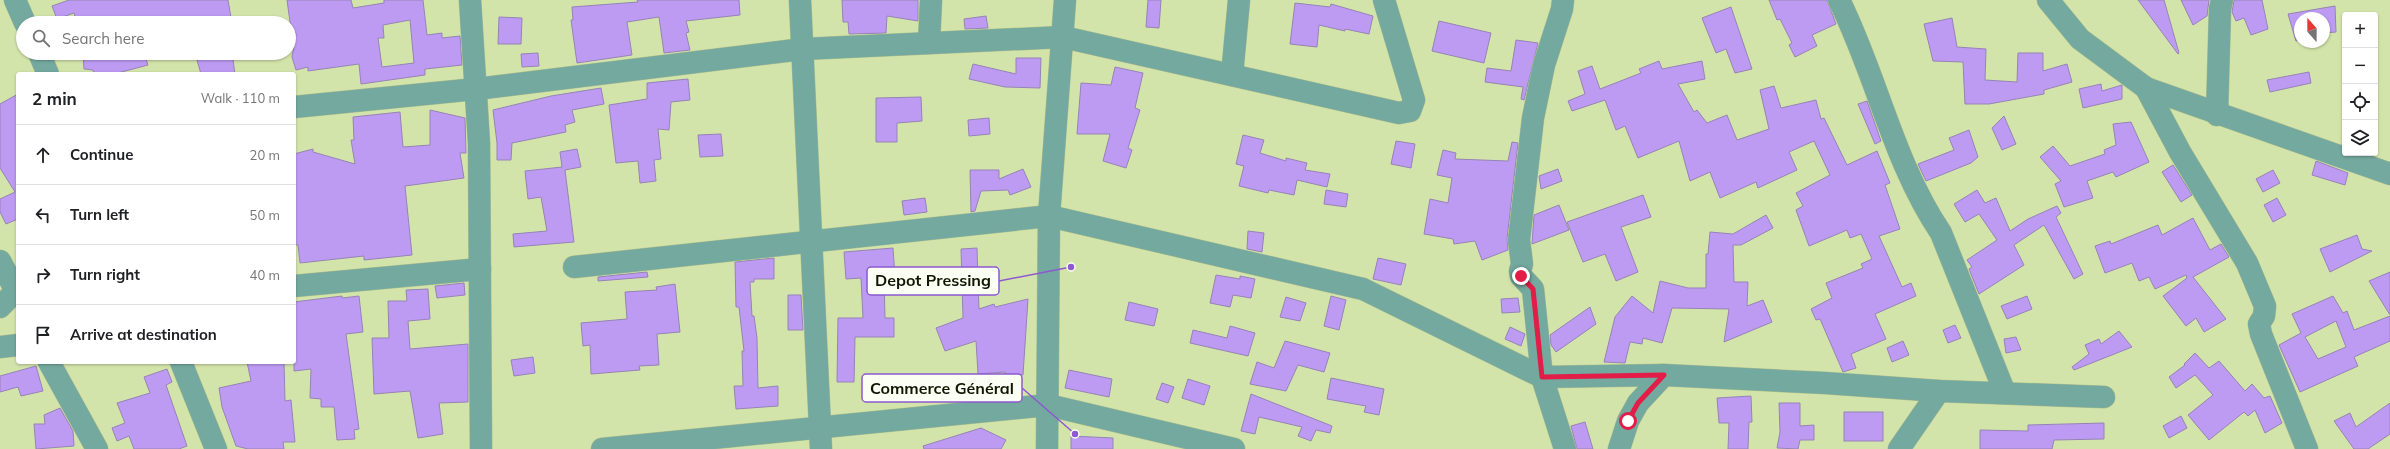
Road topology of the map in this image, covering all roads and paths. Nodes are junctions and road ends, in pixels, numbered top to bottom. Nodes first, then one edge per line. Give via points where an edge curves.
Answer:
1 (15, 0) edge
2 (470, 0) edge
3 (800, 0) edge
4 (931, 0) edge
5 (1065, 0) edge
6 (1239, 0) edge
7 (1384, 0) edge
8 (1563, 0) edge
9 (1839, 0) edge
10 (2048, 0) edge
11 (2222, 0) edge
12 (22, 16) edge
13 (1063, 37) junction
14 (929, 43) junction
15 (803, 49) junction
16 (42, 60) edge
17 (47, 72) edge
18 (1232, 75) junction
19 (2146, 88) junction
20 (476, 89) junction
21 (296, 107) edge
22 (2217, 115) junction
23 (2390, 174) edge
24 (1048, 216) junction
25 (812, 242) junction
26 (0, 260) edge
27 (574, 267) dead end
28 (480, 269) junction
29 (296, 286) edge
30 (16, 291) edge
31 (16, 294) edge
32 (0, 307) edge
33 (16, 345) edge
34 (0, 347) edge
35 (50, 364) edge
36 (182, 364) edge
37 (1664, 375) junction
38 (1542, 377) junction
39 (1939, 391) junction
40 (2005, 393) junction
41 (2104, 397) dead end
42 (1048, 406) junction
43 (821, 438) edge
44 (613, 448) edge
45 (97, 449) edge
46 (216, 449) edge
47 (481, 449) edge
48 (1047, 449) edge
49 (1234, 449) edge
50 (1565, 449) edge
51 (1619, 449) edge
52 (1899, 449) edge
53 (2307, 449) edge

1 - 12 street
2 - 20 street
3 - 15 street
4 - 14 street
5 - 13 street
6 - 18 street
7 - 18 street via 1414,100 1410,111 1399,113
8 - 38 street via 1544,65 1533,118 1518,240 1522,264 1520,271 1533,289
9 - 40 street via 1849,20 1892,136 1927,212 1941,233
10 - 19 street via 2080,39
11 - 22 street
13 - 14 street
13 - 18 street
13 - 24 street
14 - 15 street
15 - 20 street
15 - 25 street
16 - 17 street
19 - 22 street
19 - 53 street via 2180,152 2247,263 2265,306 2264,316 2259,324 2261,334
20 - 21 street
20 - 28 street
22 - 23 street
24 - 25 street
24 - 38 street via 1363,289
24 - 42 street
25 - 27 street
25 - 43 street
26 - 30 street
28 - 29 street
28 - 47 street
31 - 32 street
33 - 34 street
35 - 45 street
36 - 46 street
37 - 38 street
37 - 39 street
37 - 51 street via 1638,403 1628,421
38 - 50 street
39 - 40 street
39 - 52 street
40 - 41 street
42 - 43 street
42 - 48 street
42 - 49 street
43 - 44 street

